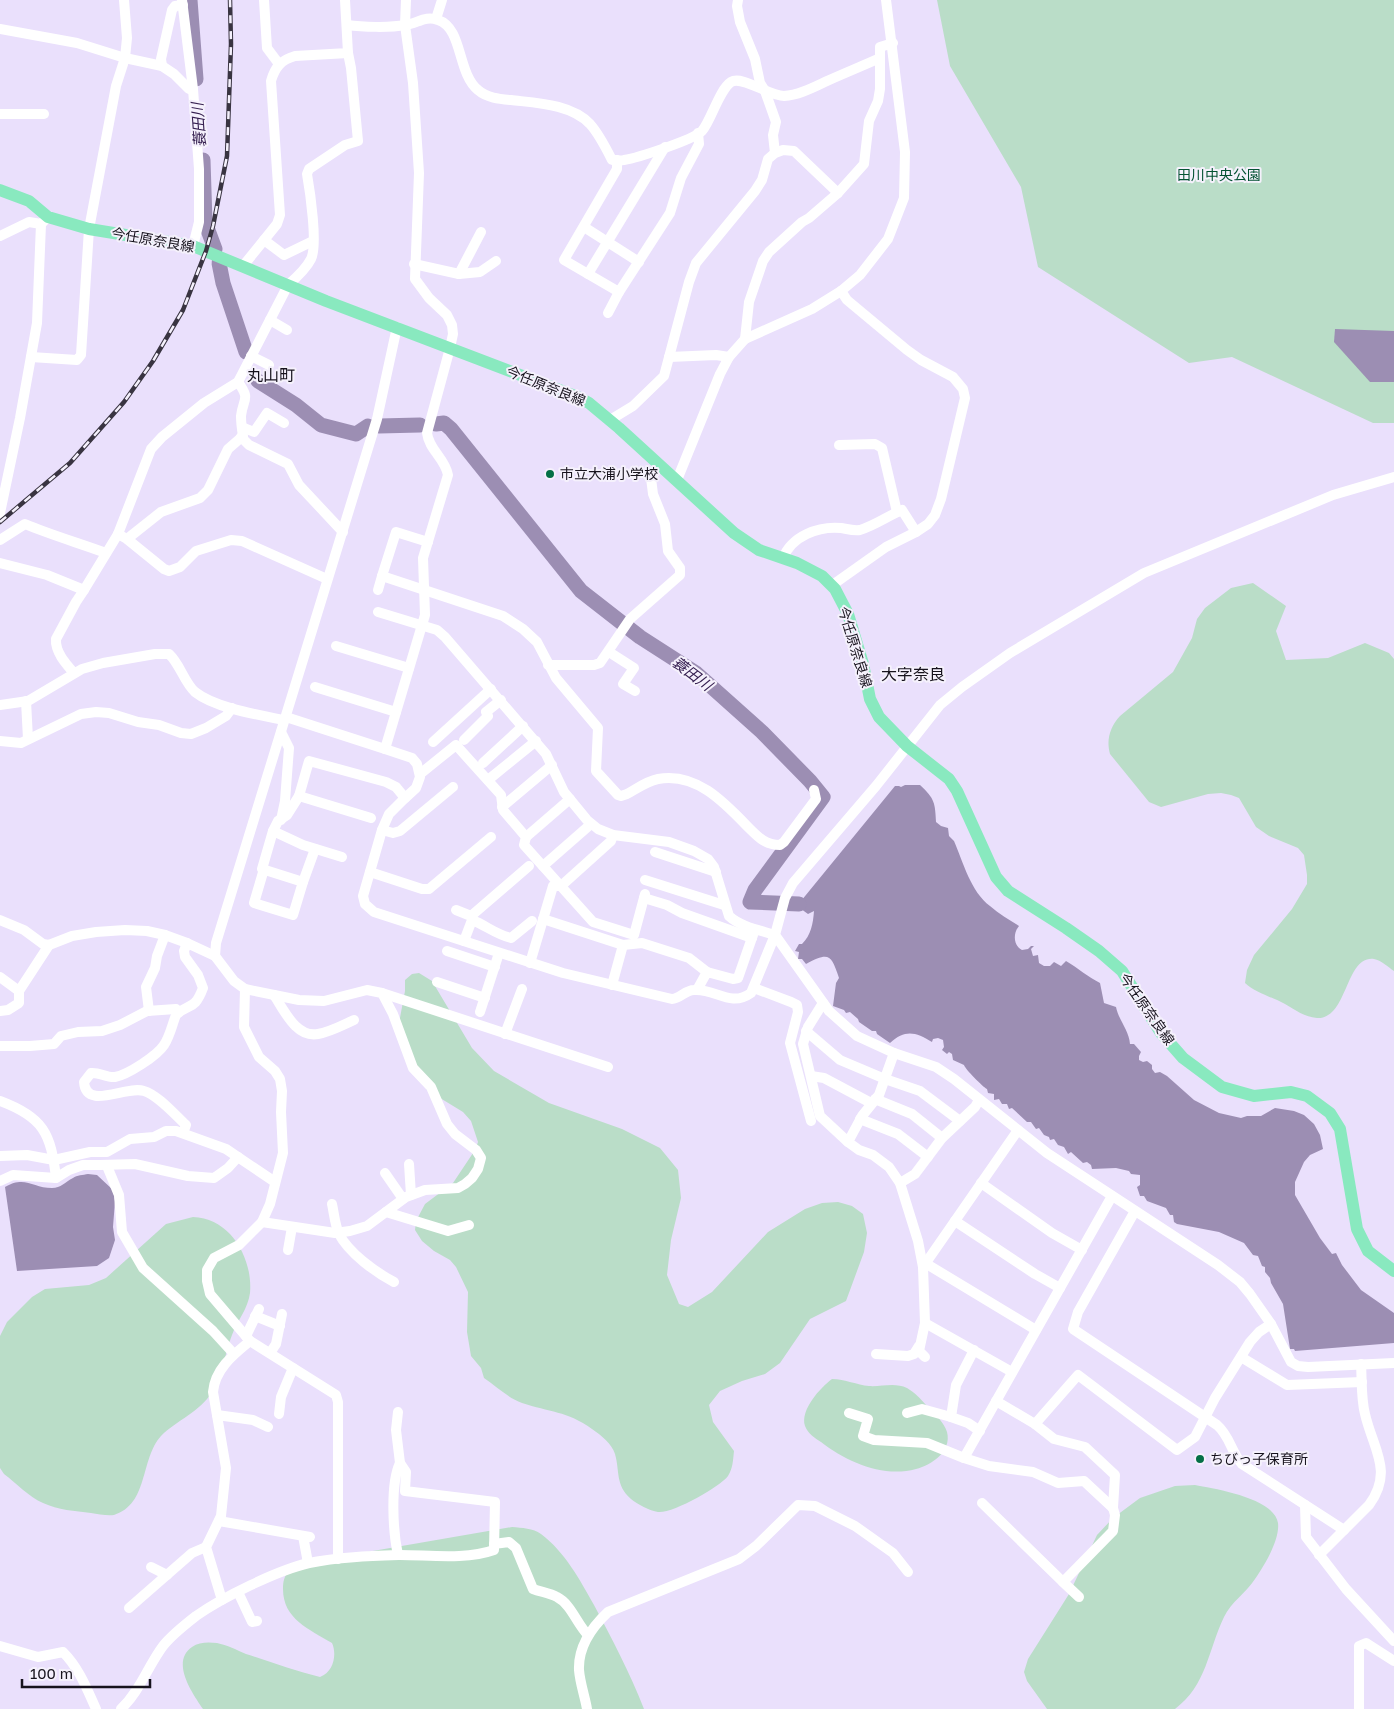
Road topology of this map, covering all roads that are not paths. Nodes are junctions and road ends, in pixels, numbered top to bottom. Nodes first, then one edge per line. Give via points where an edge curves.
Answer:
1 (124, 0) edge
2 (264, 0) edge
3 (345, 0) edge
4 (406, 0) edge
5 (442, 0) edge
6 (738, 0) edge
7 (886, 0) edge
8 (183, 3) edge
9 (436, 19) junction
10 (347, 25) junction
11 (405, 25) junction
12 (0, 29) edge
13 (893, 43) junction
14 (348, 53) junction
15 (126, 58) junction
16 (880, 58) junction
17 (279, 64) junction
18 (162, 66) junction
19 (193, 89) junction
20 (765, 91) junction
21 (0, 114) edge
22 (44, 114) dead end
23 (698, 133) junction
24 (665, 148) junction
25 (775, 153) junction
26 (617, 160) junction
27 (0, 190) edge
28 (838, 193) junction
29 (45, 220) junction
30 (584, 227) junction
31 (89, 229) junction
32 (481, 232) dead end
33 (0, 236) edge
34 (264, 240) junction
35 (313, 241) junction
36 (608, 242) junction
37 (193, 246) junction
38 (496, 261) dead end
39 (639, 262) junction
40 (414, 264) junction
41 (243, 266) junction
42 (460, 274) junction
43 (588, 274) junction
44 (288, 285) junction
45 (841, 291) junction
46 (619, 292) junction
47 (608, 313) dead end
48 (270, 320) junction
49 (397, 328) junction
50 (287, 330) dead end
51 (745, 339) junction
52 (450, 348) junction
53 (251, 356) junction
54 (31, 357) junction
55 (670, 357) junction
56 (729, 357) junction
57 (269, 365) dead end
58 (238, 382) junction
59 (610, 420) junction
60 (284, 423) dead end
61 (242, 432) junction
62 (839, 445) dead end
63 (660, 465) junction
64 (1394, 477) edge
65 (678, 480) junction
66 (897, 512) junction
67 (0, 513) edge
68 (344, 532) junction
69 (916, 532) junction
70 (123, 537) junction
71 (0, 540) edge
72 (428, 542) junction
73 (106, 553) junction
74 (782, 558) junction
75 (0, 563) edge
76 (382, 576) junction
77 (327, 579) junction
78 (831, 586) junction
79 (424, 588) junction
80 (84, 590) junction
81 (378, 590) dead end
82 (378, 612) dead end
83 (422, 625) junction
84 (336, 646) dead end
85 (609, 652) junction
86 (548, 664) junction
87 (409, 668) junction
88 (74, 673) junction
89 (315, 687) dead end
90 (491, 689) junction
91 (635, 692) dead end
92 (501, 700) junction
93 (26, 701) junction
94 (0, 705) edge
95 (232, 708) junction
96 (396, 712) junction
97 (285, 719) junction
98 (523, 726) junction
99 (281, 732) junction
100 (28, 739) junction
101 (464, 740) dead end
102 (0, 741) edge
103 (536, 741) junction
104 (432, 742) dead end
105 (907, 746) junction
106 (385, 749) junction
107 (483, 763) dead end
108 (552, 765) junction
109 (420, 774) junction
110 (488, 780) junction
111 (453, 787) dead end
112 (814, 790) dead end
113 (299, 796) junction
114 (405, 798) junction
115 (570, 799) junction
116 (502, 807) junction
117 (371, 818) dead end
118 (281, 820) junction
119 (591, 824) junction
120 (382, 830) junction
121 (273, 831) junction
122 (613, 834) junction
123 (526, 837) junction
124 (492, 838) dead end
125 (315, 849) junction
126 (655, 852) dead end
127 (342, 857) dead end
128 (529, 866) dead end
129 (543, 866) junction
130 (264, 869) junction
131 (370, 872) junction
132 (716, 872) junction
133 (645, 880) dead end
134 (303, 882) junction
135 (561, 886) junction
136 (724, 905) junction
137 (456, 910) dead end
138 (472, 918) junction
139 (543, 919) junction
140 (0, 920) edge
141 (532, 921) dead end
142 (753, 934) junction
143 (775, 935) junction
144 (165, 936) junction
145 (464, 941) junction
146 (187, 943) junction
147 (49, 945) junction
148 (623, 945) junction
149 (447, 951) dead end
150 (499, 953) junction
151 (215, 956) junction
152 (530, 963) junction
153 (495, 967) junction
154 (707, 972) junction
155 (0, 977) edge
156 (437, 982) dead end
157 (612, 985) junction
158 (754, 988) junction
159 (246, 989) junction
160 (522, 989) dead end
161 (696, 990) junction
162 (19, 991) junction
163 (382, 993) junction
164 (274, 995) junction
165 (485, 998) junction
166 (823, 1003) junction
167 (0, 1011) edge
168 (149, 1011) junction
169 (179, 1012) junction
170 (480, 1012) dead end
171 (354, 1020) dead end
172 (806, 1031) junction
173 (506, 1034) junction
174 (0, 1046) edge
175 (894, 1052) junction
176 (608, 1068) dead end
177 (811, 1076) junction
178 (885, 1079) junction
179 (979, 1100) junction
180 (0, 1101) edge
181 (873, 1101) junction
182 (860, 1119) junction
183 (811, 1121) dead end
184 (960, 1121) junction
185 (1018, 1130) junction
186 (183, 1133) junction
187 (942, 1138) junction
188 (848, 1142) junction
189 (0, 1156) edge
190 (238, 1157) junction
191 (928, 1157) junction
192 (54, 1160) junction
193 (409, 1164) dead end
194 (107, 1166) junction
195 (385, 1173) dead end
196 (56, 1178) junction
197 (0, 1181) edge
198 (274, 1182) junction
199 (900, 1183) junction
200 (981, 1183) junction
201 (1112, 1196) junction
202 (407, 1197) junction
203 (332, 1204) dead end
204 (1135, 1211) junction
205 (386, 1212) junction
206 (955, 1221) junction
207 (262, 1222) junction
208 (469, 1225) dead end
209 (292, 1227) junction
210 (338, 1233) junction
211 (288, 1250) dead end
212 (1082, 1250) junction
213 (924, 1265) junction
214 (1394, 1271) edge
215 (394, 1282) dead end
216 (1060, 1288) junction
217 (282, 1314) dead end
218 (925, 1323) junction
219 (1271, 1324) junction
220 (280, 1326) junction
221 (1036, 1330) junction
222 (248, 1338) junction
223 (919, 1346) junction
224 (974, 1350) junction
225 (270, 1353) junction
226 (234, 1354) junction
227 (876, 1354) dead end
228 (925, 1357) dead end
229 (1241, 1357) junction
230 (1394, 1362) edge
231 (1361, 1364) junction
232 (292, 1368) junction
233 (1012, 1372) junction
234 (1362, 1382) junction
235 (996, 1402) junction
236 (398, 1412) dead end
237 (849, 1413) dead end
238 (907, 1413) dead end
239 (278, 1414) dead end
240 (217, 1416) junction
241 (951, 1417) junction
242 (1205, 1417) junction
243 (1035, 1424) junction
244 (268, 1427) dead end
245 (980, 1431) junction
246 (964, 1458) junction
247 (400, 1463) junction
248 (982, 1503) dead end
249 (1305, 1505) junction
250 (1113, 1508) junction
251 (219, 1521) junction
252 (1344, 1530) junction
253 (494, 1544) junction
254 (206, 1547) junction
255 (398, 1555) junction
256 (1319, 1555) junction
257 (338, 1559) junction
258 (308, 1563) junction
259 (151, 1567) dead end
260 (908, 1572) dead end
261 (167, 1575) junction
262 (1063, 1582) junction
263 (238, 1592) junction
264 (1080, 1597) dead end
265 (222, 1600) junction
266 (129, 1608) dead end
267 (257, 1621) dead end
268 (588, 1635) junction
269 (1394, 1641) edge
270 (0, 1646) edge
271 (1394, 1661) edge
272 (96, 1709) edge
273 (121, 1709) edge
274 (587, 1709) edge
275 (1359, 1709) edge

1 - 15 street
2 - 17 street via 267,48
3 - 10 street
4 - 11 street
5 - 9 street
6 - 20 street via 740,22
7 - 13 street
8 - 18 street via 172,10
8 - 19 street
9 - 11 street via 425,18
9 - 26 street via 453,32 464,68 479,92 494,98 557,107 582,117 591,125 612,160
10 - 11 street
10 - 14 street
11 - 40 street via 419,173
12 - 15 street via 77,43
13 - 16 street via 880,47
13 - 45 street via 905,152 904,198 888,239 860,275
14 - 17 street via 295,56
14 - 35 street via 358,141 345,145 309,169
15 - 18 street
15 - 31 street via 116,86
16 - 20 street via 807,90 785,96
16 - 28 street via 880,89 869,121 864,164
17 - 34 street via 272,81 280,215
18 - 19 street
19 - 37 street via 199,169 199,222
20 - 23 street via 746,82 730,82
20 - 25 street via 776,122 773,135
21 - 22 street
23 - 24 street
23 - 39 street via 699,144 681,178 670,213
24 - 26 street
24 - 36 street
25 - 28 street via 794,151
25 - 55 street via 768,159 755,191 696,263
26 - 30 street via 617,169
27 - 29 main road, 今任原奈良線 via 29,201
28 - 51 street via 802,222 763,261 749,302
29 - 31 main road, 今任原奈良線
29 - 33 street via 29,222
29 - 54 street via 38,323
30 - 36 street
30 - 43 street via 564,260
31 - 37 main road, 今任原奈良線
31 - 54 street via 81,355 77,360
32 - 42 street
34 - 35 street via 284,255
34 - 41 street
35 - 44 street via 311,260
36 - 39 street
36 - 43 street
37 - 41 main road, 今任原奈良線
38 - 42 street via 480,272
39 - 46 street
40 - 42 street
40 - 52 street via 415,279 447,315 452,326
41 - 44 main road, 今任原奈良線
43 - 46 street
44 - 48 street
44 - 49 main road, 今任原奈良線
45 - 51 street via 812,309
45 - 69 street via 847,300 907,350 953,377 964,389 965,398 941,499 935,516
46 - 47 street
48 - 50 street
48 - 53 street
49 - 52 main road, 今任原奈良線
49 - 68 street via 377,419
51 - 56 street
52 - 59 main road, 今任原奈良線 via 578,397
52 - 72 street via 427,433 428,442 448,475
53 - 57 street
53 - 58 street
54 - 67 street
55 - 56 street
55 - 59 street via 664,376 633,406
56 - 65 street
58 - 61 street via 245,392
58 - 70 street via 204,403 152,449
59 - 63 main road, 今任原奈良線
60 - 61 street via 267,413 254,432
61 - 68 street via 249,445 288,464 299,486
61 - 70 street via 228,449 208,490 200,498 161,512
62 - 66 street via 875,444 882,448
63 - 65 main road, 今任原奈良線
63 - 85 street via 651,478 653,494 665,524 668,551 680,568 680,575 630,619
64 - 105 street via 1333,495 1144,573 1010,653 962,686 940,705
65 - 74 main road, 今任原奈良線 via 748,544
66 - 69 street via 902,510
66 - 74 street via 858,530 826,528 808,533 794,540
68 - 77 street
69 - 78 street via 886,547
70 - 73 street
70 - 77 street via 169,571 180,567 196,551 231,540 242,541
71 - 73 street via 25,524
72 - 76 street via 396,532
72 - 79 street via 423,558
73 - 80 street
74 - 78 main road, 今任原奈良線 via 822,576
75 - 80 street via 48,575
76 - 79 street
76 - 81 street
77 - 97 street
78 - 105 main road, 今任原奈良線 via 848,614 873,705 879,717
79 - 83 street via 426,611
79 - 86 street via 503,616 537,642
80 - 88 street via 56,639 65,663
82 - 83 street
83 - 87 street
83 - 90 street via 436,630
84 - 87 street
85 - 86 street via 594,665
85 - 91 street via 634,668 623,684
86 - 112 street via 598,728 596,771 618,795 658,779 689,781 715,794 762,841 780,845 816,799
87 - 96 street
88 - 93 street
88 - 95 street via 103,663 168,654 195,691
89 - 96 street
90 - 92 street
90 - 104 street
92 - 98 street
92 - 101 street via 486,712 488,716
93 - 94 street
93 - 100 street
95 - 97 street
95 - 100 street via 226,716 191,734 96,712 81,714
96 - 106 street
97 - 99 street
97 - 106 street
98 - 103 street
98 - 107 street
99 - 118 street via 288,748
99 - 151 street via 216,943
100 - 102 street via 21,743
103 - 108 street
103 - 110 street
105 - 143 street via 794,883 785,898
105 - 214 main road, 今任原奈良線 via 949,779 996,877 1008,891 1099,951 1122,971 1161,1033 1183,1058 1222,1088 1254,1096 1291,1092 1307,1096 1330,1113 1340,1129 1357,1230 1368,1251
106 - 109 street via 412,758 418,764
108 - 115 street
108 - 116 street
109 - 110 street via 456,744
109 - 114 street via 416,788
110 - 116 street via 501,795
111 - 120 street via 400,831
113 - 114 street via 309,761 386,782 396,787
113 - 117 street
113 - 118 street
114 - 120 street via 389,814
115 - 119 street
115 - 123 street
116 - 123 street
118 - 121 street
119 - 122 street
119 - 129 street
120 - 131 street
121 - 125 street
121 - 130 street
122 - 132 street via 651,838 694,851 708,859
122 - 135 street via 611,842
123 - 129 street via 524,845
124 - 131 street via 429,889
125 - 127 street
125 - 134 street
126 - 132 street
128 - 138 street
129 - 135 street
130 - 134 street
130 - 134 street via 254,903 293,915
131 - 145 street via 363,896 365,904 374,912
132 - 136 street
133 - 136 street
135 - 139 street via 553,886
135 - 142 street via 593,922 634,935 645,896 682,913
136 - 142 street via 729,916
137 - 138 street
138 - 141 street via 496,934 511,938
138 - 145 street
139 - 148 street
139 - 152 street
140 - 147 street
142 - 143 street
142 - 154 street via 738,978
143 - 158 street
143 - 166 street
144 - 146 street
144 - 147 street via 132,930 96,932 72,936
144 - 168 street via 146,987
145 - 150 street
146 - 151 street
146 - 169 street via 185,957 203,988 193,1006
147 - 162 street
148 - 154 street via 642,943 689,958
148 - 157 street
149 - 153 street
150 - 152 street
150 - 153 street
151 - 159 street via 234,981
152 - 157 street
153 - 165 street
154 - 161 street
155 - 162 street
156 - 165 street
157 - 161 street via 672,999
158 - 161 street via 740,999
158 - 183 street via 797,1005 790,1043
159 - 164 street
159 - 198 street via 244,1027 259,1057 280,1079 282,1091 283,1153
160 - 173 street
162 - 167 street via 20,998 15,1007
163 - 164 street via 366,990 324,1001
163 - 173 street
163 - 202 street via 413,1068 431,1087 446,1124 476,1150 480,1158 472,1178 458,1188 425,1190
164 - 171 street via 293,1024 307,1034 318,1034
165 - 170 street
166 - 172 street
166 - 175 street via 857,1036
168 - 169 street via 176,1009
168 - 174 street via 102,1031 61,1036 54,1044
169 - 186 street via 164,1045 147,1061 113,1077 91,1073 84,1082 84,1089 95,1097 135,1089 145,1091 186,1125
172 - 177 street via 803,1044
172 - 178 street via 840,1060
173 - 176 street
175 - 178 street
175 - 179 street via 936,1067
177 - 181 street via 824,1078
177 - 188 street via 820,1116
178 - 181 street
178 - 184 street via 927,1094
179 - 184 street
179 - 185 street
180 - 192 street via 28,1114 41,1126
181 - 182 street
181 - 187 street via 912,1114
182 - 188 street
182 - 191 street via 898,1134
184 - 187 street
185 - 200 street
185 - 201 street
186 - 190 street via 226,1149
186 - 192 street via 166,1131 154,1137 130,1140 107,1152 90,1152
187 - 191 street
188 - 199 street via 889,1167
189 - 192 street via 27,1155
190 - 194 street via 214,1178 188,1176 136,1164
190 - 198 street
191 - 199 street via 915,1174
192 - 196 street
193 - 202 street
194 - 196 street via 83,1165
194 - 226 street via 119,1195 122,1232 143,1268
195 - 202 street
196 - 197 street via 13,1175
198 - 207 street
199 - 213 street
200 - 206 street
200 - 212 street
201 - 204 street
201 - 212 street
202 - 205 street
203 - 210 street
204 - 219 street via 1240,1282
204 - 242 street via 1078,1312 1073,1328
205 - 208 street via 448,1231
205 - 210 street via 367,1226
206 - 213 street
206 - 216 street
207 - 209 street
207 - 222 street via 240,1245 214,1258 207,1270 210,1294
209 - 210 street
209 - 211 street
210 - 215 street via 365,1263
212 - 216 street
213 - 218 street
213 - 221 street
216 - 221 street
217 - 220 street
218 - 223 street
218 - 224 street
219 - 229 street via 1259,1332
219 - 231 street via 1291,1362 1298,1366
220 - 222 street via 257,1312
220 - 225 street via 276,1344
221 - 233 street
222 - 225 street
222 - 226 street
223 - 227 street via 914,1354 908,1356
223 - 228 street
224 - 233 street
224 - 241 street via 956,1385
225 - 232 street
226 - 240 street via 214,1381
229 - 234 street via 1287,1385
229 - 242 street
230 - 231 street
231 - 234 street
232 - 239 street
232 - 257 street via 336,1396 338,1402
233 - 235 street
234 - 252 street via 1364,1413 1382,1470 1375,1497
235 - 243 street
235 - 245 street
236 - 247 street via 396,1430
237 - 246 street via 868,1419 863,1436 866,1438 927,1443
238 - 241 street via 922,1409
240 - 244 street via 253,1420
240 - 251 street via 226,1468
241 - 245 street
242 - 243 street via 1195,1437 1177,1450 1078,1375
242 - 249 street via 1224,1432 1242,1464
243 - 250 street via 1054,1439 1085,1447 1115,1475
245 - 246 street
246 - 250 street via 989,1466 1033,1472 1058,1483 1084,1481
247 - 253 street via 406,1472 405,1491 495,1502
247 - 255 street via 396,1471 394,1496 394,1534
248 - 262 street
249 - 252 street
249 - 256 street via 1306,1537
250 - 262 street via 1116,1515 1113,1531
251 - 254 street
251 - 258 street via 307,1537
252 - 256 street
253 - 255 street via 494,1550 480,1555
253 - 268 street via 509,1542 516,1548 533,1589 557,1597
254 - 261 street via 192,1553
254 - 265 street
255 - 257 street
256 - 269 street
257 - 258 street
258 - 263 street
259 - 261 street
260 - 268 street via 893,1554 855,1526 814,1506 798,1505 739,1559 608,1612
261 - 266 street
262 - 264 street
263 - 265 street
263 - 267 street via 252,1622
265 - 273 street via 195,1616 163,1646 145,1678
268 - 274 street via 579,1670
270 - 272 street via 38,1657 63,1652 82,1678
271 - 275 street via 1366,1643 1359,1646

